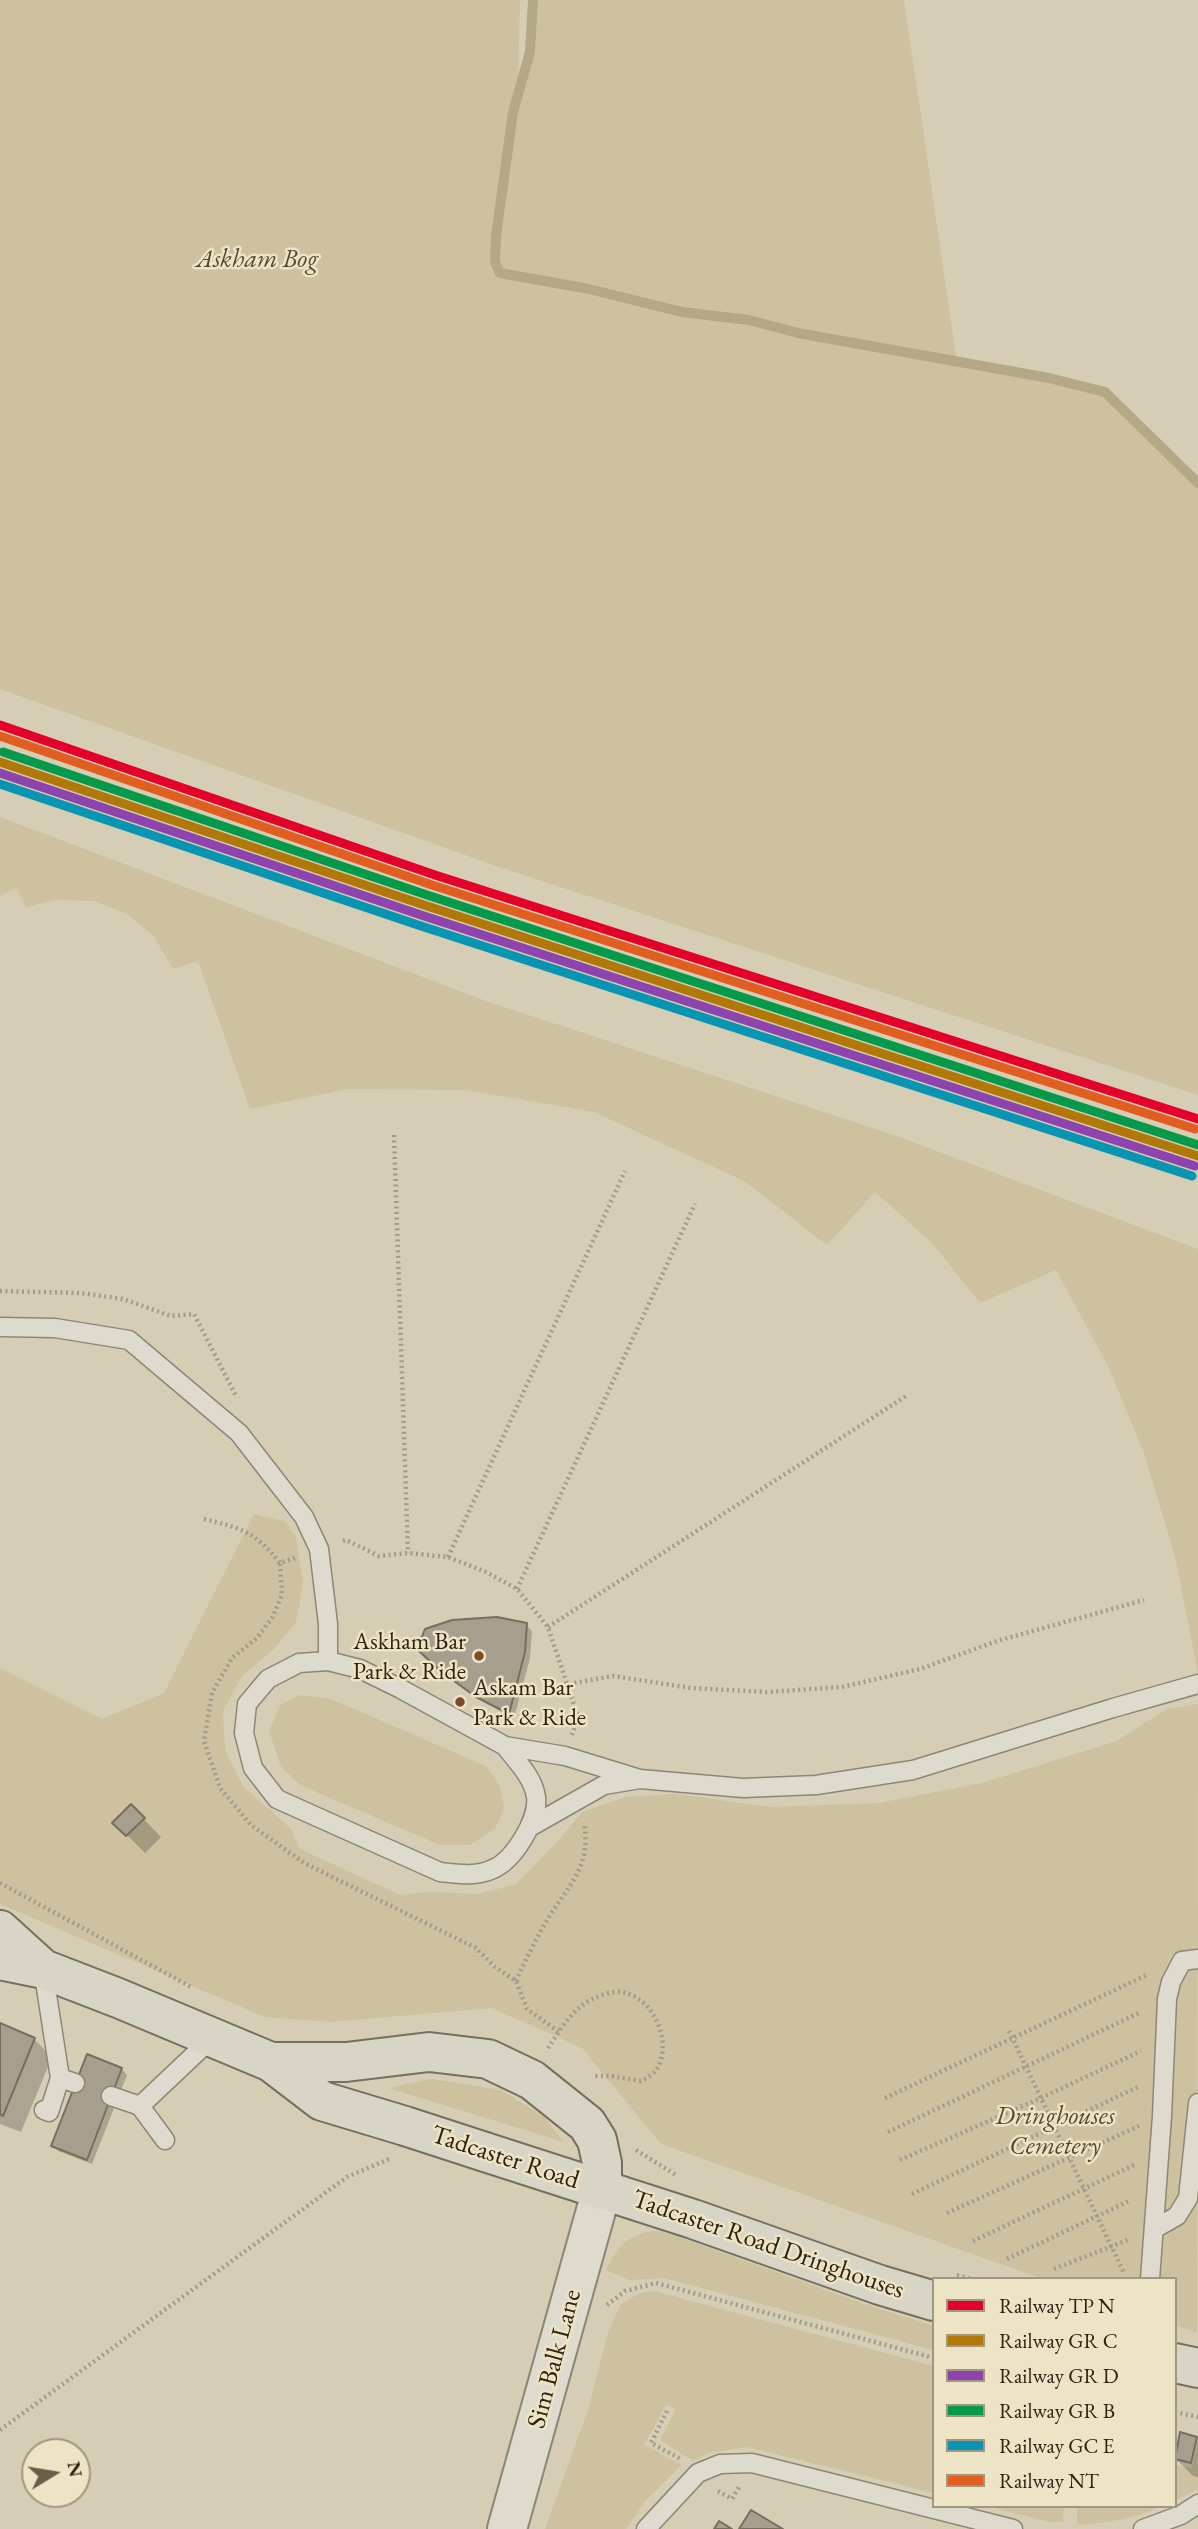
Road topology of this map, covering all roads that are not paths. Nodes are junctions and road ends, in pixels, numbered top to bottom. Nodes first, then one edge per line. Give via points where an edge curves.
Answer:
1 (0, 1327) edge
2 (328, 1661) junction
3 (1198, 1684) edge
4 (505, 1746) junction
5 (640, 1779) junction
6 (530, 1827) junction
7 (0, 1930) edge
8 (1198, 1959) edge
9 (0, 1960) edge
10 (43, 1969) junction
11 (211, 2039) junction
12 (271, 2062) junction
13 (111, 2096) dead end
14 (1198, 2103) edge
15 (140, 2106) junction
16 (44, 2110) dead end
17 (164, 2140) dead end
18 (602, 2189) junction
19 (1154, 2229) junction
20 (1150, 2277) edge
21 (932, 2286) edge
22 (1177, 2363) edge
23 (1198, 2368) edge
24 (1198, 2504) edge
25 (507, 2529) edge
26 (646, 2529) edge
27 (1013, 2529) edge
28 (1143, 2529) edge

1 - 2 lane via 55,1328 130,1340 239,1433 304,1517 319,1549
2 - 4 lane via 360,1669
2 - 6 lane via 299,1663 268,1679 247,1704 244,1734 253,1768 278,1799 440,1872 468,1875 494,1869 513,1854
3 - 5 lane via 913,1770 816,1785 755,1788
4 - 5 lane via 565,1756
4 - 6 lane via 530,1777 537,1799
5 - 6 lane via 604,1785
7 - 10 main road, Tadcaster Road
8 - 19 lane via 1182,1961 1169,1991
9 - 10 main road, Tadcaster Road
10 - 11 main road, Tadcaster Road
10 - 16 lane via 68,2081 49,2112
11 - 12 main road, Tadcaster Road
11 - 15 lane
12 - 18 main road, Tadcaster Road, bridge via 322,2101 400,2141 485,2152
12 - 18 main road, Tadcaster Road via 346,2062 429,2052 488,2059 532,2080 587,2124 597,2140
13 - 15 lane
14 - 19 lane via 1188,2198 1177,2216
15 - 17 lane
18 - 21 main road, Tadcaster Road Dringhouses via 880,2285
18 - 25 street, Sim Balk Lane
19 - 20 lane
22 - 23 main road
24 - 28 lane
26 - 27 lane via 698,2473 720,2464 752,2463

